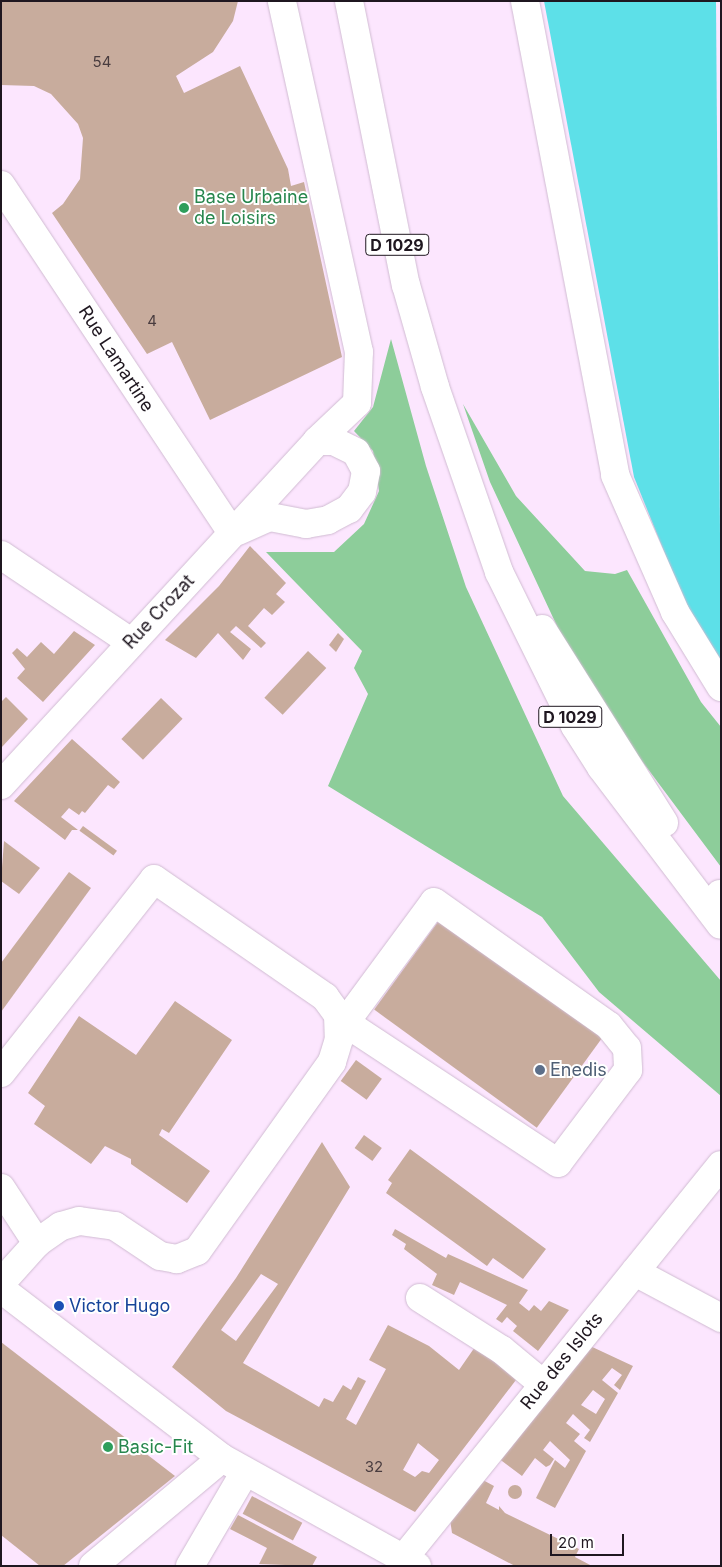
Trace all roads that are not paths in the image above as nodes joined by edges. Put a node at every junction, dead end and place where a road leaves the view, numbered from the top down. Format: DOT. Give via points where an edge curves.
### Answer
graph roads {
  1 [pos="282,1"];
  2 [pos="349,1"];
  3 [pos="525,1"];
  4 [pos="1,185"];
  5 [pos="318,441"];
  6 [pos="469,482"];
  7 [pos="232,533"];
  8 [pos="1,555"];
  9 [pos="131,642"];
  10 [pos="721,687"];
  11 [pos="1,785"];
  12 [pos="673,865"];
  13 [pos="721,894"];
  14 [pos="721,925"];
  15 [pos="721,940"];
  16 [pos="339,1031"];
  17 [pos="1,1074"];
  18 [pos="721,1165"];
  19 [pos="1,1188"];
  20 [pos="37,1244"];
  21 [pos="634,1272"];
  22 [pos="1,1283"];
  23 [pos="1,1289"];
  24 [pos="420,1298"];
  25 [pos="721,1318"];
  26 [pos="543,1384"];
  27 [pos="222,1458"];
  28 [pos="245,1472"];
  29 [pos="410,1562"];
  30 [pos="93,1566"];
  31 [pos="190,1566"];
  1 -- 5 [label="main road, Rue Crozat" via="359,352 357,403"];
  2 -- 6 [label="main road, D 1029" via="406,285 435,387"];
  3 -- 10 [label="main road" via="615,475 675,612"];
  4 -- 7 [label="main road, Rue Lamartine"];
  5 -- 7 [label="main road, Rue Crozat"];
  5 -- 7 [label="main road" via="333,441 356,452 366,471 362,492 349,509 328,520 306,524 270,517"];
  6 -- 12 [label="main road, D 1029" via="498,572 549,680 601,767"];
  6 -- 13 [label="main road, D 1029" via="540,625 584,699 686,854"];
  7 -- 9 [label="main road, Rue Crozat"];
  8 -- 9 [label="main road"];
  9 -- 11 [label="main road, Rue Crozat"];
  12 -- 14 [label="main road, D 1029"];
  12 -- 15 [label="main road"];
  16 -- 16 [label="main road" via="356,1030 558,1163 628,1070 627,1048 609,1026 434,902"];
  16 -- 17 [label="main road" via="338,1015 325,997 154,879"];
  16 -- 20 [label="main road" via="332,1062 197,1251 176,1259 160,1256 115,1226 79,1221 61,1226"];
  18 -- 21 [label="main road, Rue des Islots"];
  19 -- 20 [label="main road"];
  20 -- 22 [label="main road"];
  21 -- 25 [label="main road"];
  21 -- 26 [label="main road, Rue des Islots"];
  23 -- 27 [label="main road"];
  24 -- 26 [label="main road" via="502,1350"];
  26 -- 29 [label="main road, Rue des Islots"];
  27 -- 28 [label="main road"];
  27 -- 30 [label="main road"];
  28 -- 29 [label="main road"];
  28 -- 31 [label="main road"];
}
